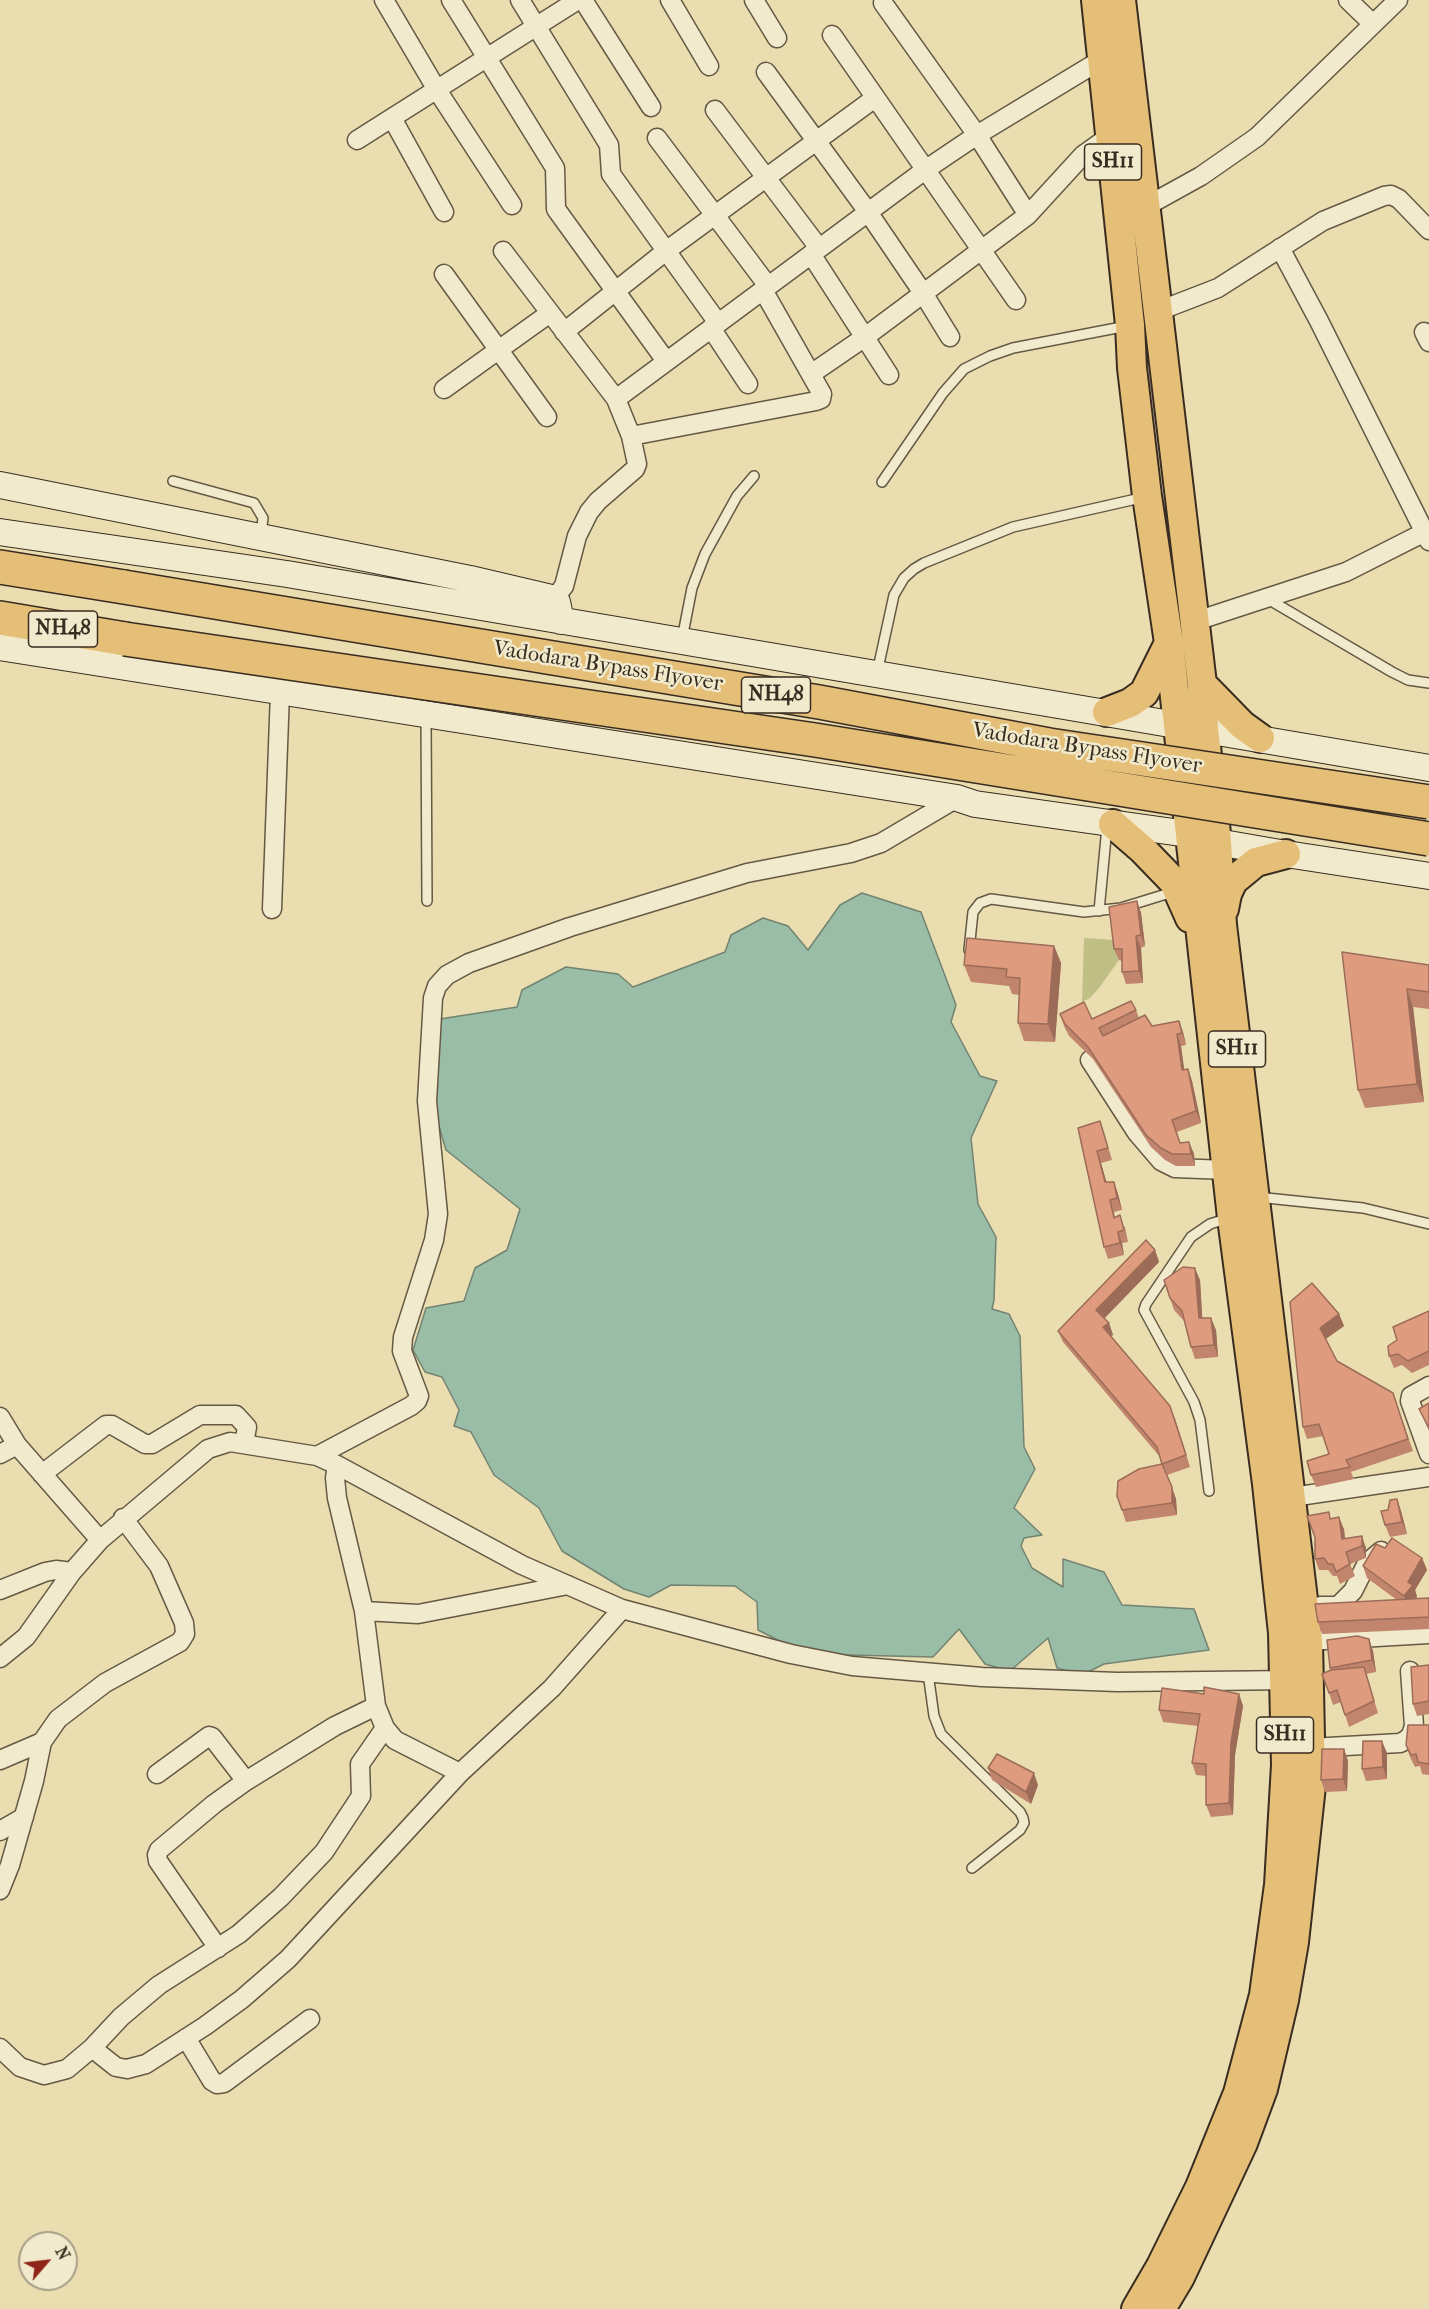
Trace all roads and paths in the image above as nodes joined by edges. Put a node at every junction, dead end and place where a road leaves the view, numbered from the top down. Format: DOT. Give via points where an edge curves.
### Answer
graph roads {
  1 [pos="384,0"];
  2 [pos="451,0"];
  3 [pos="520,0"];
  4 [pos="580,0"];
  5 [pos="670,0"];
  6 [pos="754,0"];
  7 [pos="1096,0"];
  8 [pos="1121,0"];
  9 [pos="1348,0"];
  10 [pos="1398,0"];
  11 [pos="883,3"];
  12 [pos="1373,24"];
  13 [pos="535,27"];
  14 [pos="832,35"];
  15 [pos="777,38"];
  16 [pos="1115,52"];
  17 [pos="487,58"];
  18 [pos="709,66"];
  19 [pos="766,72"];
  20 [pos="437,90"];
  21 [pos="875,98"];
  22 [pos="651,107"];
  23 [pos="715,110"];
  24 [pos="392,118"];
  25 [pos="977,135"];
  26 [pos="1111,135"];
  27 [pos="657,138"];
  28 [pos="357,140"];
  29 [pos="816,141"];
  30 [pos="925,170"];
  31 [pos="766,178"];
  32 [pos="512,205"];
  33 [pos="1144,207"];
  34 [pos="444,212"];
  35 [pos="868,212"];
  36 [pos="714,214"];
  37 [pos="1028,215"];
  38 [pos="1429,230"];
  39 [pos="1280,248"];
  40 [pos="982,250"];
  41 [pos="503,251"];
  42 [pos="666,251"];
  43 [pos="815,251"];
  44 [pos="444,274"];
  45 [pos="766,288"];
  46 [pos="615,291"];
  47 [pos="923,293"];
  48 [pos="1016,300"];
  49 [pos="1156,312"];
  50 [pos="550,313"];
  51 [pos="1130,325"];
  52 [pos="714,326"];
  53 [pos="564,332"];
  54 [pos="866,337"];
  55 [pos="950,337"];
  56 [pos="499,350"];
  57 [pos="666,362"];
  58 [pos="811,374"];
  59 [pos="889,375"];
  60 [pos="748,384"];
  61 [pos="444,389"];
  62 [pos="616,399"];
  63 [pos="547,417"];
  64 [pos="631,436"];
  65 [pos="754,476"];
  66 [pos="173,481"];
  67 [pos="882,483"];
  68 [pos="0,485"];
  69 [pos="1147,496"];
  70 [pos="0,532"];
  71 [pos="1428,534"];
  72 [pos="261,537"];
  73 [pos="0,567"];
  74 [pos="1268,599"];
  75 [pos="558,610"];
  76 [pos="0,618"];
  77 [pos="1193,622"];
  78 [pos="682,641"];
  79 [pos="1169,643"];
  80 [pos="0,647"];
  81 [pos="877,675"];
  82 [pos="1429,683"];
  83 [pos="1202,684"];
  84 [pos="280,692"];
  85 [pos="1107,712"];
  86 [pos="426,716"];
  87 [pos="1190,727"];
  88 [pos="1260,738"];
  89 [pos="1429,768"];
  90 [pos="957,798"];
  91 [pos="1429,802"];
  92 [pos="1110,824"];
  93 [pos="1188,834"];
  94 [pos="1429,839"];
  95 [pos="1217,842"];
  96 [pos="1286,854"];
  97 [pos="1429,876"];
  98 [pos="1178,891"];
  99 [pos="427,901"];
  100 [pos="272,909"];
  101 [pos="1099,911"];
  102 [pos="1222,925"];
  103 [pos="1203,950"];
  104 [pos="968,957"];
  105 [pos="1090,1060"];
  106 [pos="1227,1170"];
  107 [pos="1255,1197"];
  108 [pos="1232,1218"];
  109 [pos="1429,1224"];
  110 [pos="1429,1386"];
  111 [pos="0,1417"];
  112 [pos="244,1444"];
  113 [pos="17,1445"];
  114 [pos="0,1454"];
  115 [pos="1429,1454"];
  116 [pos="317,1456"];
  117 [pos="337,1465"];
  118 [pos="42,1474"];
  119 [pos="1429,1477"];
  120 [pos="1209,1491"];
  121 [pos="1292,1497"];
  122 [pos="123,1518"];
  123 [pos="100,1540"];
  124 [pos="1394,1540"];
  125 [pos="72,1572"];
  126 [pos="568,1585"];
  127 [pos="0,1590"];
  128 [pos="1304,1605"];
  129 [pos="622,1609"];
  130 [pos="364,1611"];
  131 [pos="1429,1634"];
  132 [pos="1308,1641"];
  133 [pos="0,1658"];
  134 [pos="1410,1671"];
  135 [pos="928,1673"];
  136 [pos="1296,1680"];
  137 [pos="376,1706"];
  138 [pos="385,1728"];
  139 [pos="42,1742"];
  140 [pos="1310,1748"];
  141 [pos="0,1760"];
  142 [pos="460,1773"];
  143 [pos="157,1774"];
  144 [pos="246,1781"];
  145 [pos="24,1817"];
  146 [pos="0,1831"];
  147 [pos="972,1868"];
  148 [pos="0,1890"];
  149 [pos="219,1948"];
  150 [pos="310,2019"];
  151 [pos="186,2038"];
  152 [pos="0,2048"];
  153 [pos="92,2048"];
  154 [pos="1136,2309"];
  155 [pos="1161,2309"];
  1 -- 20 [label="street"];
  2 -- 17 [label="street"];
  3 -- 13 [label="street"];
  4 -- 13 [label="street"];
  4 -- 22 [label="street"];
  5 -- 18 [label="street"];
  6 -- 15 [label="street"];
  7 -- 16 [label="main road, SH11"];
  8 -- 16 [label="main road, SH11"];
  9 -- 12 [label="street"];
  10 -- 12 [label="street"];
  11 -- 25 [label="street"];
  12 -- 33 [label="street" via="1257,137 1201,176"];
  13 -- 17 [label="street"];
  13 -- 42 [label="street" via="609,145 611,174"];
  14 -- 21 [label="street"];
  16 -- 25 [label="street"];
  16 -- 26 [label="main road, SH11"];
  16 -- 33 [label="main road, SH11"];
  17 -- 20 [label="street"];
  17 -- 46 [label="street" via="555,168 556,208"];
  19 -- 29 [label="street"];
  20 -- 24 [label="street"];
  20 -- 32 [label="street"];
  21 -- 29 [label="street"];
  21 -- 30 [label="street"];
  23 -- 31 [label="street"];
  24 -- 28 [label="street"];
  24 -- 34 [label="street"];
  25 -- 30 [label="street"];
  25 -- 37 [label="street"];
  26 -- 37 [label="street" via="1083,155"];
  26 -- 51 [label="main road, SH11"];
  27 -- 36 [label="street"];
  29 -- 31 [label="street"];
  29 -- 35 [label="street"];
  30 -- 35 [label="street"];
  30 -- 40 [label="street"];
  31 -- 36 [label="street"];
  31 -- 43 [label="street"];
  33 -- 49 [label="main road, SH11"];
  35 -- 43 [label="street"];
  35 -- 47 [label="street"];
  36 -- 42 [label="street"];
  36 -- 45 [label="street"];
  37 -- 40 [label="street"];
  38 -- 39 [label="street" via="1391,195 1323,221"];
  39 -- 49 [label="street" via="1218,288"];
  39 -- 71 [label="street"];
  40 -- 47 [label="street"];
  40 -- 48 [label="street"];
  41 -- 50 [label="street"];
  42 -- 46 [label="street"];
  42 -- 52 [label="street"];
  43 -- 45 [label="street"];
  43 -- 54 [label="street"];
  44 -- 56 [label="street"];
  45 -- 52 [label="street"];
  45 -- 58 [label="street"];
  46 -- 53 [label="street"];
  46 -- 57 [label="street"];
  47 -- 54 [label="street"];
  47 -- 55 [label="street"];
  49 -- 77 [label="main road, SH11"];
  50 -- 53 [label="street"];
  50 -- 56 [label="street"];
  51 -- 67 [label="lane" via="1013,348 964,369 943,393"];
  51 -- 69 [label="main road, SH11"];
  52 -- 57 [label="street"];
  52 -- 60 [label="street"];
  53 -- 62 [label="street"];
  54 -- 58 [label="street"];
  54 -- 59 [label="street"];
  56 -- 61 [label="street"];
  56 -- 63 [label="street"];
  57 -- 62 [label="street"];
  58 -- 64 [label="street" via="822,394 816,402"];
  62 -- 64 [label="street"];
  64 -- 75 [label="street" via="635,469 589,512 577,536"];
  65 -- 78 [label="lane" via="737,496 705,554 692,588"];
  66 -- 72 [label="lane" via="255,503 263,518"];
  68 -- 72 [label="street"];
  69 -- 79 [label="main road, SH11"];
  69 -- 81 [label="lane" via="1014,527 914,569 894,595"];
  70 -- 75 [label="street"];
  71 -- 74 [label="street" via="1346,572"];
  72 -- 75 [label="street" via="470,579"];
  73 -- 91 [label="highway, Vadodara Bypass Flyover / NH48, bridge" via="819,702 1049,745"];
  74 -- 77 [label="street"];
  74 -- 82 [label="lane" via="1392,672 1408,680"];
  75 -- 78 [label="street"];
  76 -- 94 [label="highway, Vadodara Bypass Flyover / NH48, bridge" via="815,740"];
  77 -- 83 [label="main road, SH11"];
  78 -- 81 [label="street"];
  79 -- 85 [label="main road" via="1144,693 1130,704"];
  79 -- 87 [label="main road, SH11"];
  80 -- 84 [label="street"];
  81 -- 85 [label="street"];
  83 -- 87 [label="main road, SH11"];
  83 -- 88 [label="main road"];
  84 -- 86 [label="street"];
  84 -- 100 [label="street"];
  85 -- 87 [label="street"];
  86 -- 90 [label="street"];
  86 -- 99 [label="lane"];
  87 -- 88 [label="street"];
  87 -- 93 [label="main road, SH11"];
  87 -- 95 [label="main road, SH11"];
  88 -- 89 [label="street"];
  90 -- 92 [label="street"];
  90 -- 116 [label="street" via="881,843 851,853 747,873 570,927 469,963 447,975 433,998 427,1101 438,1214 435,1240 402,1344 404,1361 419,1396 411,1406"];
  92 -- 93 [label="street"];
  92 -- 98 [label="main road" via="1159,866"];
  92 -- 101 [label="lane"];
  93 -- 95 [label="street"];
  93 -- 103 [label="main road, SH11"];
  95 -- 96 [label="street"];
  95 -- 102 [label="main road, SH11"];
  96 -- 97 [label="street"];
  96 -- 102 [label="main road" via="1256,862 1233,881"];
  98 -- 101 [label="lane"];
  98 -- 103 [label="main road"];
  101 -- 104 [label="lane" via="991,899 980,903 973,912"];
  102 -- 107 [label="main road, SH11"];
  103 -- 106 [label="main road, SH11"];
  105 -- 106 [label="street" via="1137,1133 1161,1161 1175,1168"];
  106 -- 108 [label="main road, SH11"];
  107 -- 109 [label="lane" via="1363,1208"];
  107 -- 121 [label="main road, SH11"];
  108 -- 120 [label="lane" via="1210,1224 1191,1237 1144,1310 1194,1402"];
  108 -- 136 [label="main road, SH11" via="1283,1633"];
  110 -- 115 [label="street" via="1411,1396 1410,1401"];
  111 -- 113 [label="street"];
  112 -- 116 [label="street"];
  112 -- 118 [label="street" via="247,1427 236,1415 200,1415 152,1444 106,1425"];
  112 -- 122 [label="street" via="230,1442 208,1449"];
  113 -- 114 [label="street"];
  113 -- 118 [label="street"];
  116 -- 117 [label="street"];
  117 -- 126 [label="street" via="522,1565"];
  117 -- 130 [label="street" via="337,1498"];
  118 -- 123 [label="street"];
  119 -- 121 [label="street"];
  121 -- 128 [label="main road, SH11"];
  122 -- 123 [label="street"];
  122 -- 139 [label="street" via="159,1566 185,1634 180,1642 105,1683 57,1719"];
  123 -- 125 [label="street"];
  124 -- 128 [label="street" via="1367,1563 1353,1591 1338,1606"];
  125 -- 127 [label="street" via="45,1572"];
  125 -- 133 [label="street" via="26,1637"];
  126 -- 129 [label="street"];
  126 -- 130 [label="street" via="418,1614"];
  128 -- 132 [label="main road, SH11"];
  129 -- 135 [label="street" via="791,1654 852,1666"];
  129 -- 142 [label="street" via="552,1688"];
  130 -- 137 [label="street"];
  131 -- 132 [label="street"];
  132 -- 136 [label="main road, SH11"];
  134 -- 140 [label="street" via="1414,1726 1406,1740"];
  135 -- 136 [label="street" via="1117,1682"];
  135 -- 147 [label="lane" via="934,1716 941,1734 1023,1818 1020,1830"];
  136 -- 140 [label="main road, SH11"];
  136 -- 154 [label="main road, SH11" via="1279,1885 1264,1995 1238,2093 1200,2187"];
  137 -- 138 [label="street"];
  137 -- 144 [label="street" via="335,1726"];
  138 -- 142 [label="street" via="395,1740"];
  138 -- 149 [label="street" via="360,1764 361,1796 324,1852 281,1897"];
  139 -- 141 [label="street"];
  139 -- 145 [label="street"];
  140 -- 155 [label="main road, SH11" via="1311,1786 1294,1942 1263,2089 1243,2143"];
  142 -- 151 [label="street" via="288,1959 242,1999"];
  143 -- 144 [label="street" via="209,1736 216,1739"];
  144 -- 149 [label="street" via="157,1855"];
  145 -- 146 [label="street"];
  145 -- 148 [label="street"];
  149 -- 153 [label="street" via="159,1985"];
  150 -- 151 [label="street" via="224,2083 212,2081"];
  151 -- 153 [label="street" via="146,2064 127,2069 116,2067"];
  152 -- 153 [label="street" via="20,2067 44,2075 67,2069"];
}
